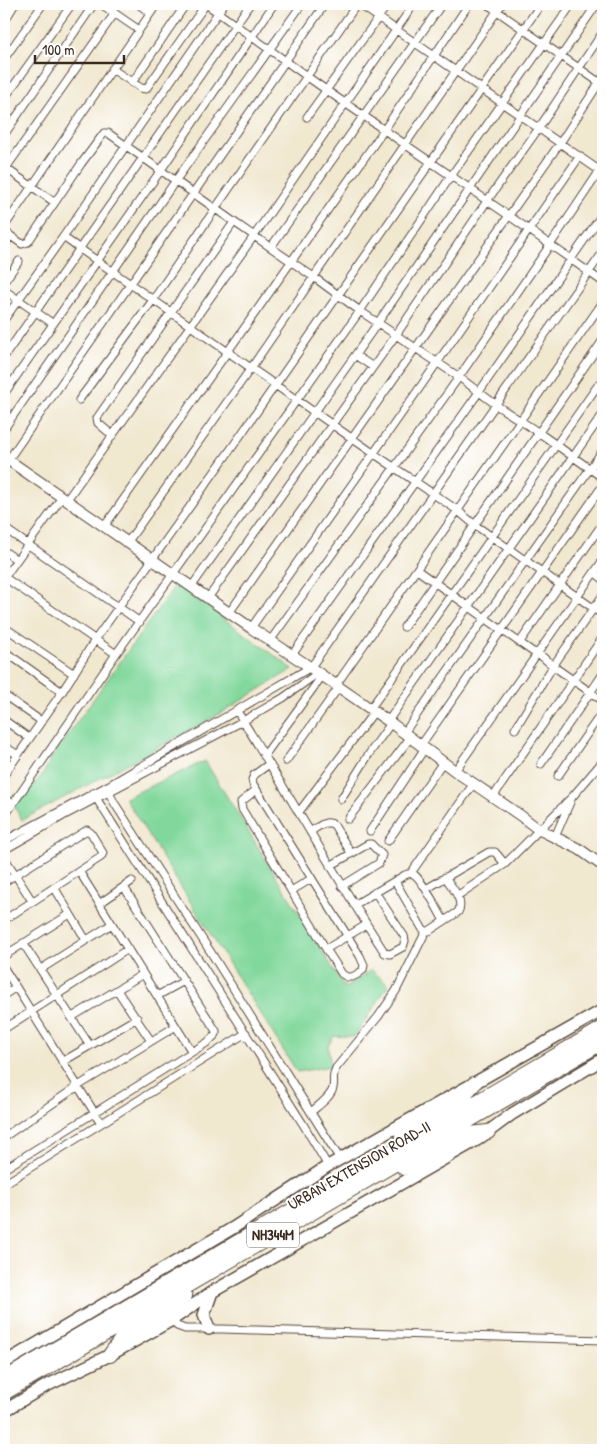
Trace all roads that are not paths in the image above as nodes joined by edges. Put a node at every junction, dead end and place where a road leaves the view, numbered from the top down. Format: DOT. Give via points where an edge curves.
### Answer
graph roads {
  1 [pos="15,4"];
  2 [pos="43,4"];
  3 [pos="72,4"];
  4 [pos="94,4"];
  5 [pos="101,4"];
  6 [pos="138,4"];
  7 [pos="157,4"];
  8 [pos="186,4"];
  9 [pos="206,4"];
  10 [pos="224,4"];
  11 [pos="250,4"];
  12 [pos="274,4"];
  13 [pos="302,4"];
  14 [pos="325,4"];
  15 [pos="358,4"];
  16 [pos="388,4"];
  17 [pos="414,4"];
  18 [pos="442,4"];
  19 [pos="470,4"];
  20 [pos="487,4"];
  21 [pos="502,4"];
  22 [pos="541,4"];
  23 [pos="572,4"];
  24 [pos="598,4"];
  25 [pos="497,11"];
  26 [pos="218,12"];
  27 [pos="115,13"];
  28 [pos="151,13"];
  29 [pos="379,18"];
  30 [pos="4,22"];
  31 [pos="235,25"];
  32 [pos="524,29"];
  33 [pos="139,30"];
  34 [pos="397,30"];
  35 [pos="603,32"];
  36 [pos="252,37"];
  37 [pos="415,42"];
  38 [pos="544,44"];
  39 [pos="269,49"];
  40 [pos="435,56"];
  41 [pos="562,56"];
  42 [pos="4,59"];
  43 [pos="286,60"];
  44 [pos="579,68"];
  45 [pos="112,69"];
  46 [pos="456,70"];
  47 [pos="307,75"];
  48 [pos="602,82"];
  49 [pos="132,83"];
  50 [pos="483,89"];
  51 [pos="326,90"];
  52 [pos="4,99"];
  53 [pos="346,104"];
  54 [pos="502,104"];
  55 [pos="363,116"];
  56 [pos="521,116"];
  57 [pos="307,117"];
  58 [pos="539,128"];
  59 [pos="384,130"];
  60 [pos="4,135"];
  61 [pos="560,143"];
  62 [pos="126,145"];
  63 [pos="405,145"];
  64 [pos="580,156"];
  65 [pos="143,157"];
  66 [pos="430,162"];
  67 [pos="5,168"];
  68 [pos="161,170"];
  69 [pos="602,170"];
  70 [pos="452,176"];
  71 [pos="176,180"];
  72 [pos="32,186"];
  73 [pos="469,189"];
  74 [pos="194,193"];
  75 [pos="487,201"];
  76 [pos="54,202"];
  77 [pos="215,209"];
  78 [pos="603,213"];
  79 [pos="508,215"];
  80 [pos="234,222"];
  81 [pos="4,227"];
  82 [pos="529,230"];
  83 [pos="4,231"];
  84 [pos="10,236"];
  85 [pos="254,236"];
  86 [pos="63,237"];
  87 [pos="4,246"];
  88 [pos="550,246"];
  89 [pos="80,248"];
  90 [pos="271,248"];
  91 [pos="603,252"];
  92 [pos="570,259"];
  93 [pos="96,260"];
  94 [pos="19,261"];
  95 [pos="292,262"];
  96 [pos="113,271"];
  97 [pos="588,272"];
  98 [pos="314,277"];
  99 [pos="4,282"];
  100 [pos="603,282"];
  101 [pos="131,284"];
  102 [pos="4,290"];
  103 [pos="338,295"];
  104 [pos="18,300"];
  105 [pos="154,300"];
  106 [pos="603,302"];
  107 [pos="360,310"];
  108 [pos="35,311"];
  109 [pos="172,312"];
  110 [pos="4,320"];
  111 [pos="378,322"];
  112 [pos="52,323"];
  113 [pos="190,325"];
  114 [pos="396,335"];
  115 [pos="603,340"];
  116 [pos="416,348"];
  117 [pos="228,352"];
  118 [pos="355,355"];
  119 [pos="4,357"];
  120 [pos="437,363"];
  121 [pos="373,367"];
  122 [pos="251,368"];
  123 [pos="459,377"];
  124 [pos="603,378"];
  125 [pos="276,385"];
  126 [pos="479,392"];
  127 [pos="4,394"];
  128 [pos="296,399"];
  129 [pos="79,400"];
  130 [pos="495,404"];
  131 [pos="314,412"];
  132 [pos="603,414"];
  133 [pos="520,421"];
  134 [pos="332,424"];
  135 [pos="4,429"];
  136 [pos="538,432"];
  137 [pos="112,435"];
  138 [pos="352,439"];
  139 [pos="556,445"];
  140 [pos="603,450"];
  141 [pos="373,453"];
  142 [pos="574,458"];
  143 [pos="5,461"];
  144 [pos="394,467"];
  145 [pos="590,469"];
  146 [pos="603,478"];
  147 [pos="416,481"];
  148 [pos="603,485"];
  149 [pos="433,494"];
  150 [pos="64,499"];
  151 [pos="457,510"];
  152 [pos="603,523"];
  153 [pos="475,525"];
  154 [pos="104,527"];
  155 [pos="4,528"];
  156 [pos="492,536"];
  157 [pos="127,543"];
  158 [pos="28,545"];
  159 [pos="510,549"];
  160 [pos="4,551"];
  161 [pos="17,560"];
  162 [pos="152,560"];
  163 [pos="603,560"];
  164 [pos="526,561"];
  165 [pos="417,570"];
  166 [pos="542,572"];
  167 [pos="594,572"];
  168 [pos="174,575"];
  169 [pos="4,577"];
  170 [pos="603,578"];
  171 [pos="435,582"];
  172 [pos="560,584"];
  173 [pos="192,586"];
  174 [pos="452,595"];
  175 [pos="603,595"];
  176 [pos="577,597"];
  177 [pos="208,598"];
  178 [pos="119,607"];
  179 [pos="469,607"];
  180 [pos="594,608"];
  181 [pos="229,613"];
  182 [pos="603,614"];
  183 [pos="486,619"];
  184 [pos="140,622"];
  185 [pos="404,627"];
  186 [pos="4,628"];
  187 [pos="251,628"];
  188 [pos="502,630"];
  189 [pos="603,637"];
  190 [pos="95,640"];
  191 [pos="270,641"];
  192 [pos="520,642"];
  193 [pos="4,651"];
  194 [pos="538,653"];
  195 [pos="116,654"];
  196 [pos="292,655"];
  197 [pos="553,666"];
  198 [pos="317,672"];
  199 [pos="74,674"];
  200 [pos="603,674"];
  201 [pos="573,680"];
  202 [pos="338,686"];
  203 [pos="62,692"];
  204 [pos="591,692"];
  205 [pos="4,695"];
  206 [pos="603,701"];
  207 [pos="372,710"];
  208 [pos="237,711"];
  209 [pos="603,711"];
  210 [pos="4,720"];
  211 [pos="41,721"];
  212 [pos="243,721"];
  213 [pos="390,722"];
  214 [pos="515,729"];
  215 [pos="407,736"];
  216 [pos="29,738"];
  217 [pos="4,746"];
  218 [pos="423,747"];
  219 [pos="18,755"];
  220 [pos="264,756"];
  221 [pos="286,761"];
  222 [pos="603,761"];
  223 [pos="443,762"];
  224 [pos="270,764"];
  225 [pos="541,764"];
  226 [pos="455,771"];
  227 [pos="4,774"];
  228 [pos="558,776"];
  229 [pos="474,783"];
  230 [pos="107,790"];
  231 [pos="256,790"];
  232 [pos="95,795"];
  233 [pos="573,796"];
  234 [pos="493,797"];
  235 [pos="4,798"];
  236 [pos="341,799"];
  237 [pos="13,804"];
  238 [pos="298,812"];
  239 [pos="4,817"];
  240 [pos="348,820"];
  241 [pos="370,830"];
  242 [pos="538,830"];
  243 [pos="310,832"];
  244 [pos="554,837"];
  245 [pos="388,840"];
  246 [pos="4,841"];
  247 [pos="4,850"];
  248 [pos="351,854"];
  249 [pos="4,857"];
  250 [pos="505,864"];
  251 [pos="330,866"];
  252 [pos="603,866"];
  253 [pos="79,871"];
  254 [pos="411,874"];
  255 [pos="15,875"];
  256 [pos="445,877"];
  257 [pos="311,879"];
  258 [pos="132,880"];
  259 [pos="395,881"];
  260 [pos="4,882"];
  261 [pos="124,886"];
  262 [pos="342,886"];
  263 [pos="54,887"];
  264 [pos="426,889"];
  265 [pos="291,891"];
  266 [pos="375,892"];
  267 [pos="457,896"];
  268 [pos="32,901"];
  269 [pos="99,904"];
  270 [pos="354,905"];
  271 [pos="70,914"];
  272 [pos="4,920"];
  273 [pos="444,921"];
  274 [pos="112,924"];
  275 [pos="366,925"];
  276 [pos="426,931"];
  277 [pos="347,937"];
  278 [pos="86,940"];
  279 [pos="23,944"];
  280 [pos="128,949"];
  281 [pos="326,949"];
  282 [pos="4,956"];
  283 [pos="4,968"];
  284 [pos="41,969"];
  285 [pos="144,974"];
  286 [pos="184,981"];
  287 [pos="16,987"];
  288 [pos="117,990"];
  289 [pos="4,995"];
  290 [pos="58,995"];
  291 [pos="158,996"];
  292 [pos="603,1010"];
  293 [pos="31,1012"];
  294 [pos="72,1017"];
  295 [pos="137,1018"];
  296 [pos="176,1026"];
  297 [pos="603,1028"];
  298 [pos="4,1030"];
  299 [pos="246,1033"];
  300 [pos="151,1041"];
  301 [pos="603,1042"];
  302 [pos="90,1046"];
  303 [pos="192,1052"];
  304 [pos="603,1059"];
  305 [pos="62,1062"];
  306 [pos="474,1084"];
  307 [pos="78,1086"];
  308 [pos="95,1112"];
  309 [pos="311,1112"];
  310 [pos="101,1124"];
  311 [pos="488,1132"];
  312 [pos="4,1137"];
  313 [pos="340,1159"];
  314 [pos="328,1166"];
  315 [pos="379,1166"];
  316 [pos="4,1169"];
  317 [pos="4,1184"];
  318 [pos="207,1274"];
  319 [pos="212,1292"];
  320 [pos="172,1320"];
  321 [pos="209,1329"];
  322 [pos="603,1340"];
  323 [pos="110,1355"];
  324 [pos="4,1363"];
  325 [pos="4,1379"];
  326 [pos="4,1393"];
  327 [pos="4,1411"];
  1 -- 30 [label="street"];
  2 -- 42 [label="street"];
  3 -- 52 [label="street"];
  4 -- 60 [label="street"];
  5 -- 27 [label="street"];
  6 -- 28 [label="street"];
  7 -- 28 [label="street"];
  8 -- 49 [label="street"];
  9 -- 26 [label="street"];
  9 -- 49 [label="street" via="148,87 144,89"];
  10 -- 26 [label="street"];
  11 -- 31 [label="street"];
  12 -- 36 [label="street"];
  13 -- 39 [label="street"];
  14 -- 43 [label="street"];
  15 -- 29 [label="street"];
  15 -- 47 [label="street"];
  16 -- 29 [label="street"];
  17 -- 34 [label="street"];
  18 -- 37 [label="street"];
  19 -- 40 [label="street"];
  20 -- 25 [label="street"];
  21 -- 25 [label="street"];
  22 -- 32 [label="street"];
  23 -- 38 [label="street"];
  24 -- 41 [label="street"];
  25 -- 32 [label="street"];
  25 -- 46 [label="street"];
  26 -- 31 [label="street"];
  26 -- 62 [label="street"];
  27 -- 33 [label="street"];
  27 -- 67 [label="street"];
  28 -- 33 [label="street"];
  29 -- 34 [label="street"];
  29 -- 51 [label="street"];
  31 -- 36 [label="street"];
  31 -- 65 [label="street"];
  32 -- 38 [label="street"];
  32 -- 50 [label="street"];
  33 -- 45 [label="street"];
  34 -- 37 [label="street"];
  34 -- 53 [label="street"];
  35 -- 44 [label="street"];
  36 -- 39 [label="street"];
  36 -- 68 [label="street"];
  37 -- 40 [label="street"];
  37 -- 55 [label="street"];
  38 -- 41 [label="street"];
  38 -- 54 [label="street"];
  39 -- 43 [label="street"];
  39 -- 71 [label="street"];
  40 -- 46 [label="street"];
  40 -- 59 [label="street"];
  41 -- 44 [label="street"];
  41 -- 56 [label="street"];
  43 -- 47 [label="street"];
  43 -- 74 [label="street"];
  44 -- 48 [label="street"];
  44 -- 58 [label="street"];
  45 -- 49 [label="street"];
  45 -- 72 [label="street"];
  46 -- 50 [label="street"];
  46 -- 63 [label="street"];
  47 -- 51 [label="street"];
  47 -- 77 [label="street"];
  48 -- 61 [label="street"];
  50 -- 54 [label="street"];
  50 -- 66 [label="street"];
  51 -- 53 [label="street"];
  51 -- 57 [label="street"];
  53 -- 55 [label="street"];
  53 -- 85 [label="street"];
  54 -- 56 [label="street"];
  54 -- 70 [label="street"];
  55 -- 59 [label="street"];
  55 -- 90 [label="street"];
  56 -- 58 [label="street"];
  56 -- 73 [label="street"];
  58 -- 61 [label="street"];
  58 -- 75 [label="street"];
  59 -- 63 [label="street"];
  59 -- 95 [label="street"];
  61 -- 64 [label="street"];
  61 -- 79 [label="street"];
  62 -- 65 [label="street"];
  62 -- 76 [label="street" via="104,133"];
  62 -- 86 [label="street"];
  63 -- 66 [label="street"];
  63 -- 98 [label="street"];
  64 -- 69 [label="street"];
  64 -- 82 [label="street"];
  65 -- 68 [label="street"];
  65 -- 89 [label="street"];
  66 -- 70 [label="street"];
  66 -- 103 [label="street"];
  67 -- 72 [label="street"];
  68 -- 71 [label="street"];
  68 -- 93 [label="street"];
  69 -- 88 [label="street"];
  70 -- 73 [label="street"];
  70 -- 107 [label="street"];
  71 -- 74 [label="street"];
  71 -- 96 [label="street"];
  72 -- 76 [label="street"];
  72 -- 81 [label="street"];
  73 -- 75 [label="street"];
  73 -- 111 [label="street"];
  74 -- 77 [label="street"];
  74 -- 101 [label="street"];
  75 -- 79 [label="street"];
  75 -- 114 [label="street"];
  76 -- 84 [label="street" via="26,244"];
  77 -- 80 [label="street"];
  77 -- 105 [label="street"];
  78 -- 92 [label="street"];
  79 -- 82 [label="street"];
  79 -- 116 [label="street"];
  80 -- 85 [label="street"];
  80 -- 109 [label="street"];
  82 -- 88 [label="street"];
  82 -- 120 [label="street"];
  83 -- 84 [label="street"];
  84 -- 87 [label="street"];
  85 -- 90 [label="street"];
  85 -- 113 [label="street"];
  86 -- 89 [label="street"];
  86 -- 104 [label="street"];
  88 -- 92 [label="street"];
  88 -- 123 [label="street"];
  89 -- 93 [label="street"];
  89 -- 108 [label="street"];
  90 -- 95 [label="street"];
  91 -- 97 [label="street"];
  92 -- 97 [label="street"];
  92 -- 126 [label="street"];
  93 -- 96 [label="street"];
  93 -- 112 [label="street"];
  94 -- 99 [label="street"];
  95 -- 98 [label="street"];
  95 -- 117 [label="street"];
  96 -- 101 [label="street"];
  96 -- 135 [label="street"];
  97 -- 100 [label="street"];
  97 -- 130 [label="street"];
  98 -- 103 [label="street"];
  98 -- 122 [label="street"];
  101 -- 105 [label="street"];
  101 -- 143 [label="street"];
  102 -- 104 [label="street"];
  103 -- 107 [label="street"];
  103 -- 125 [label="street"];
  104 -- 108 [label="street"];
  104 -- 110 [label="street"];
  105 -- 109 [label="street"];
  105 -- 129 [label="street"];
  106 -- 133 [label="street"];
  107 -- 111 [label="street"];
  107 -- 128 [label="street"];
  108 -- 112 [label="street"];
  108 -- 119 [label="street"];
  109 -- 113 [label="street"];
  109 -- 137 [label="street" via="97,418 98,423"];
  111 -- 114 [label="street"];
  111 -- 118 [label="street"];
  112 -- 127 [label="street"];
  113 -- 117 [label="street"];
  113 -- 137 [label="street"];
  114 -- 116 [label="street"];
  114 -- 121 [label="street"];
  115 -- 136 [label="street"];
  116 -- 120 [label="street"];
  116 -- 138 [label="street"];
  117 -- 122 [label="street"];
  117 -- 154 [label="street"];
  118 -- 121 [label="street"];
  118 -- 131 [label="street"];
  120 -- 123 [label="street"];
  120 -- 141 [label="street"];
  121 -- 134 [label="street"];
  122 -- 125 [label="street"];
  122 -- 157 [label="street"];
  123 -- 126 [label="street"];
  123 -- 144 [label="street"];
  124 -- 139 [label="street"];
  125 -- 128 [label="street"];
  125 -- 162 [label="street"];
  126 -- 130 [label="street"];
  126 -- 147 [label="street"];
  128 -- 131 [label="street"];
  128 -- 168 [label="street"];
  130 -- 133 [label="street"];
  130 -- 149 [label="street"];
  131 -- 134 [label="street"];
  131 -- 173 [label="street"];
  132 -- 142 [label="street"];
  133 -- 136 [label="street"];
  133 -- 151 [label="street"];
  134 -- 138 [label="street"];
  134 -- 177 [label="street"];
  136 -- 139 [label="street"];
  136 -- 153 [label="street"];
  137 -- 150 [label="street"];
  138 -- 141 [label="street"];
  138 -- 181 [label="street"];
  139 -- 142 [label="street"];
  139 -- 156 [label="street"];
  140 -- 145 [label="street"];
  141 -- 144 [label="street"];
  141 -- 187 [label="street"];
  142 -- 145 [label="street"];
  142 -- 159 [label="street"];
  143 -- 150 [label="street"];
  144 -- 147 [label="street"];
  144 -- 191 [label="street"];
  145 -- 146 [label="street"];
  145 -- 164 [label="street"];
  147 -- 149 [label="street"];
  147 -- 196 [label="street"];
  148 -- 166 [label="street"];
  149 -- 151 [label="street"];
  149 -- 198 [label="street"];
  150 -- 154 [label="street"];
  150 -- 158 [label="street"];
  151 -- 153 [label="street"];
  151 -- 165 [label="street"];
  152 -- 172 [label="street"];
  153 -- 156 [label="street"];
  153 -- 171 [label="street"];
  154 -- 157 [label="street"];
  155 -- 158 [label="street"];
  156 -- 159 [label="street"];
  156 -- 174 [label="street"];
  157 -- 162 [label="street"];
  158 -- 161 [label="street"];
  158 -- 178 [label="street"];
  159 -- 164 [label="street"];
  159 -- 179 [label="street"];
  160 -- 161 [label="street"];
  161 -- 169 [label="street"];
  162 -- 168 [label="street"];
  162 -- 178 [label="street"];
  163 -- 167 [label="street"];
  164 -- 166 [label="street"];
  164 -- 183 [label="street"];
  165 -- 171 [label="street"];
  165 -- 202 [label="street"];
  166 -- 172 [label="street"];
  166 -- 188 [label="street"];
  167 -- 170 [label="street"];
  167 -- 176 [label="street"];
  168 -- 173 [label="street"];
  168 -- 184 [label="street"];
  169 -- 190 [label="street"];
  171 -- 174 [label="street"];
  171 -- 185 [label="street"];
  172 -- 176 [label="street"];
  172 -- 192 [label="street"];
  173 -- 177 [label="street"];
  174 -- 179 [label="street"];
  174 -- 207 [label="street"];
  175 -- 180 [label="street"];
  176 -- 180 [label="street"];
  176 -- 194 [label="street"];
  177 -- 181 [label="street"];
  178 -- 184 [label="street"];
  178 -- 190 [label="street"];
  179 -- 183 [label="street"];
  179 -- 213 [label="street"];
  180 -- 182 [label="street"];
  180 -- 197 [label="street"];
  181 -- 187 [label="street"];
  183 -- 188 [label="street"];
  183 -- 215 [label="street"];
  184 -- 195 [label="street"];
  186 -- 199 [label="street"];
  187 -- 191 [label="street"];
  188 -- 192 [label="street"];
  188 -- 218 [label="street"];
  189 -- 201 [label="street"];
  190 -- 195 [label="street"];
  190 -- 199 [label="street"];
  191 -- 196 [label="street"];
  192 -- 194 [label="street"];
  193 -- 203 [label="street"];
  194 -- 197 [label="street"];
  194 -- 226 [label="street"];
  195 -- 237 [label="street"];
  196 -- 198 [label="street"];
  197 -- 201 [label="street"];
  197 -- 214 [label="street"];
  198 -- 202 [label="street"];
  198 -- 208 [label="street"];
  198 -- 212 [label="street" via="283,698"];
  198 -- 220 [label="street"];
  199 -- 203 [label="street"];
  200 -- 204 [label="street"];
  201 -- 204 [label="street"];
  201 -- 234 [label="street"];
  202 -- 207 [label="street"];
  202 -- 221 [label="street"];
  203 -- 211 [label="street"];
  204 -- 206 [label="street"];
  204 -- 225 [label="street"];
  205 -- 211 [label="street"];
  207 -- 213 [label="street"];
  207 -- 238 [label="street"];
  208 -- 212 [label="street"];
  208 -- 230 [label="street"];
  209 -- 228 [label="street"];
  210 -- 216 [label="street"];
  211 -- 216 [label="street"];
  212 -- 220 [label="street"];
  212 -- 230 [label="street"];
  213 -- 215 [label="street"];
  213 -- 236 [label="street"];
  215 -- 218 [label="street"];
  215 -- 240 [label="street"];
  216 -- 219 [label="street"];
  217 -- 219 [label="street"];
  218 -- 223 [label="street"];
  218 -- 241 [label="street"];
  219 -- 227 [label="street"];
  220 -- 224 [label="street"];
  222 -- 233 [label="street"];
  223 -- 226 [label="street"];
  223 -- 245 [label="street"];
  224 -- 231 [label="street" via="252,778"];
  224 -- 238 [label="street"];
  226 -- 229 [label="street"];
  229 -- 234 [label="street"];
  229 -- 254 [label="street"];
  230 -- 232 [label="street"];
  230 -- 309 [label="street"];
  231 -- 257 [label="street"];
  231 -- 265 [label="street" via="242,800 241,805"];
  232 -- 246 [label="street"];
  232 -- 247 [label="street"];
  232 -- 299 [label="street"];
  233 -- 242 [label="street"];
  233 -- 244 [label="street"];
  234 -- 242 [label="street"];
  235 -- 237 [label="street"];
  237 -- 239 [label="street"];
  238 -- 243 [label="street"];
  242 -- 244 [label="street"];
  242 -- 250 [label="street"];
  243 -- 248 [label="street" via="331,823"];
  243 -- 251 [label="street"];
  244 -- 252 [label="street"];
  248 -- 251 [label="street"];
  248 -- 262 [label="street" via="371,844 383,857 379,863"];
  249 -- 255 [label="street"];
  250 -- 256 [label="street" via="495,852 489,852"];
  250 -- 267 [label="street"];
  251 -- 262 [label="street"];
  253 -- 255 [label="street" via="102,855 102,850 86,830"];
  253 -- 263 [label="street"];
  253 -- 269 [label="street"];
  254 -- 259 [label="street"];
  254 -- 264 [label="street"];
  255 -- 260 [label="street"];
  255 -- 268 [label="street"];
  256 -- 264 [label="street"];
  256 -- 267 [label="street"];
  257 -- 265 [label="street"];
  257 -- 277 [label="street"];
  258 -- 261 [label="street"];
  259 -- 266 [label="street"];
  259 -- 276 [label="street"];
  261 -- 269 [label="street"];
  261 -- 286 [label="street"];
  262 -- 270 [label="street"];
  263 -- 268 [label="street"];
  263 -- 271 [label="street"];
  264 -- 273 [label="street"];
  265 -- 281 [label="street"];
  266 -- 270 [label="street"];
  266 -- 275 [label="street" via="404,936 405,944 387,954"];
  267 -- 273 [label="street" via="458,912"];
  268 -- 272 [label="street"];
  269 -- 274 [label="street"];
  270 -- 275 [label="street"];
  271 -- 278 [label="street"];
  271 -- 279 [label="street"];
  273 -- 276 [label="street"];
  274 -- 278 [label="street"];
  274 -- 280 [label="street"];
  275 -- 277 [label="street"];
  276 -- 309 [label="street" via="396,991 336,1068 330,1095"];
  277 -- 281 [label="street"];
  277 -- 281 [label="street" via="364,965 358,974 348,977 342,974"];
  278 -- 284 [label="street"];
  279 -- 282 [label="street"];
  279 -- 284 [label="street"];
  280 -- 285 [label="street"];
  280 -- 290 [label="street"];
  283 -- 287 [label="street"];
  284 -- 290 [label="street"];
  285 -- 288 [label="street"];
  285 -- 291 [label="street"];
  286 -- 291 [label="street"];
  286 -- 303 [label="street" via="216,1031 213,1038"];
  287 -- 289 [label="street"];
  287 -- 293 [label="street"];
  288 -- 294 [label="street"];
  288 -- 295 [label="street"];
  290 -- 293 [label="street"];
  290 -- 294 [label="street"];
  291 -- 296 [label="street"];
  292 -- 306 [label="main road"];
  293 -- 298 [label="street"];
  293 -- 305 [label="street"];
  294 -- 302 [label="street"];
  295 -- 300 [label="street"];
  295 -- 302 [label="street"];
  296 -- 300 [label="street"];
  296 -- 303 [label="street"];
  297 -- 315 [label="highway, URBAN EXTENSION ROAD-II / NH344M"];
  299 -- 310 [label="street"];
  299 -- 314 [label="street"];
  300 -- 307 [label="street"];
  301 -- 315 [label="highway, URBAN EXTENSION ROAD-II / NH344M"];
  302 -- 305 [label="street"];
  303 -- 308 [label="street"];
  304 -- 311 [label="main road"];
  305 -- 307 [label="street"];
  306 -- 313 [label="main road"];
  306 -- 315 [label="highway" via="458,1101 394,1141"];
  307 -- 308 [label="street"];
  307 -- 312 [label="street"];
  308 -- 310 [label="street"];
  308 -- 316 [label="street"];
  309 -- 313 [label="street"];
  310 -- 317 [label="street"];
  311 -- 315 [label="highway" via="470,1134 391,1175"];
  311 -- 319 [label="main road"];
  313 -- 314 [label="main road"];
  314 -- 324 [label="main road" via="233,1228"];
  315 -- 318 [label="highway, URBAN EXTENSION ROAD-II / NH344M"];
  315 -- 325 [label="highway, URBAN EXTENSION ROAD-II / NH344M"];
  318 -- 323 [label="highway" via="197,1287 120,1341"];
  318 -- 326 [label="highway, URBAN EXTENSION ROAD-II / NH344M"];
  319 -- 320 [label="main road"];
  319 -- 321 [label="main road" via="204,1315"];
  320 -- 321 [label="street" via="185,1329"];
  320 -- 323 [label="main road"];
  321 -- 322 [label="street"];
  323 -- 327 [label="main road" via="44,1387"];
}
